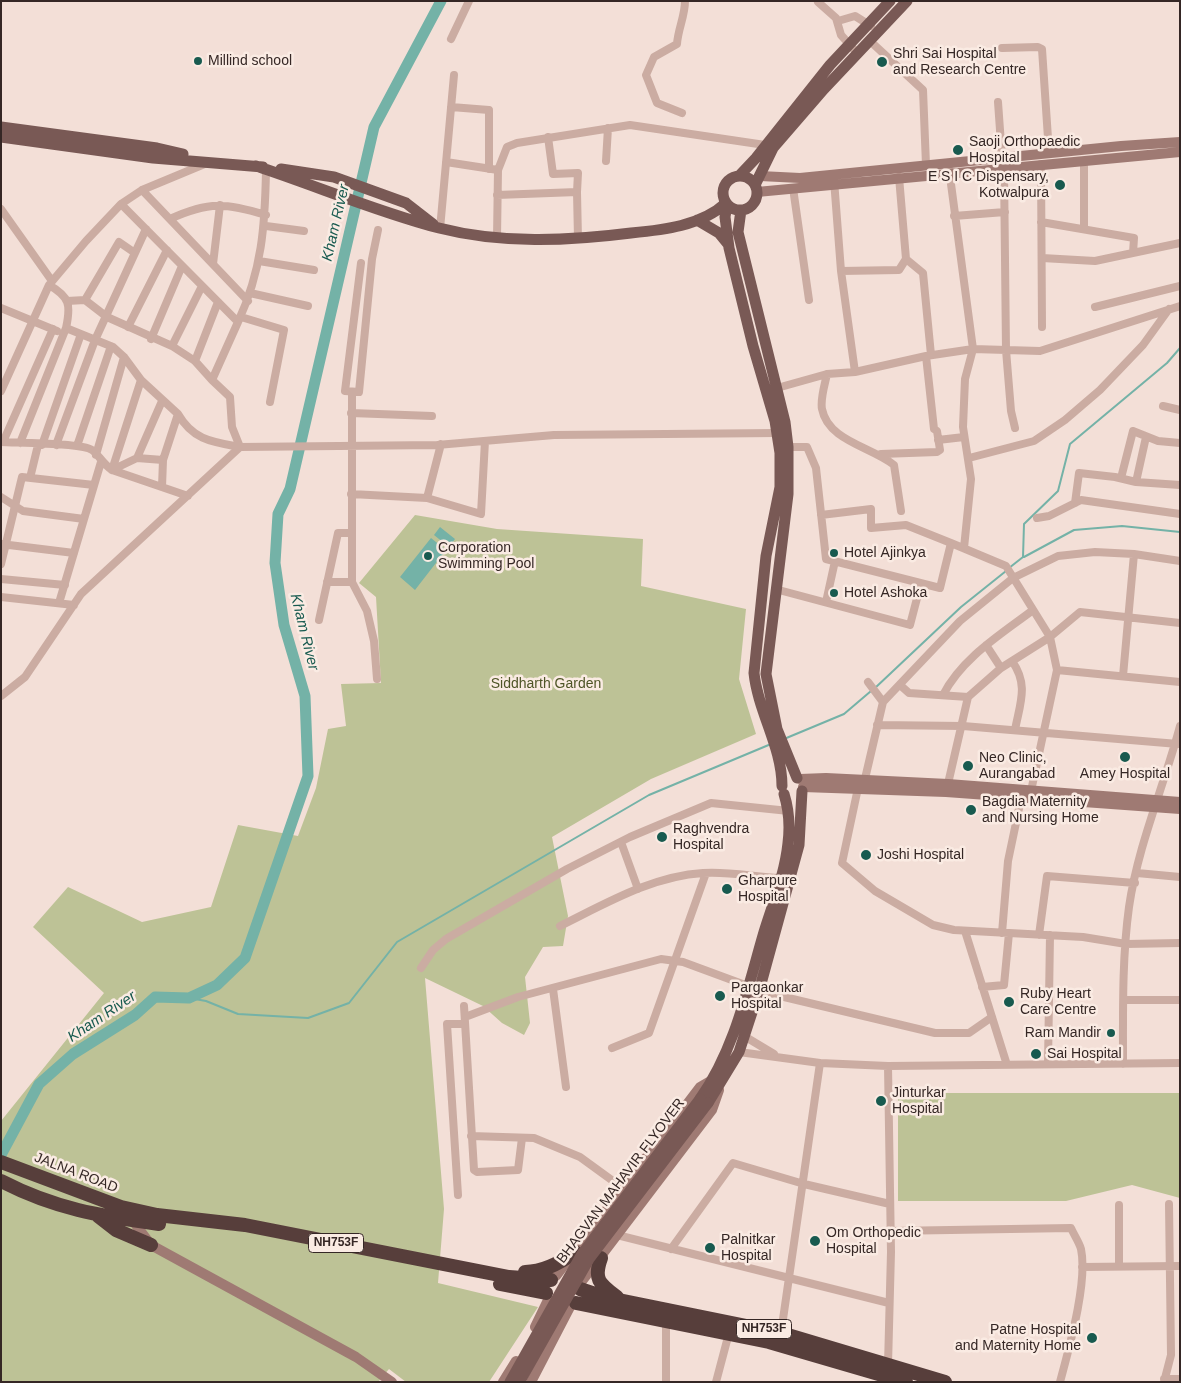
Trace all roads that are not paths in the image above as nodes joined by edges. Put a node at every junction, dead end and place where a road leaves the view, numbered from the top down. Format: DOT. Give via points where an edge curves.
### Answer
graph roads {
  1 [pos="469,1"];
  2 [pos="685,1"];
  3 [pos="810,1"];
  4 [pos="890,1"];
  5 [pos="907,1"];
  6 [pos="820,2"];
  7 [pos="838,21"];
  8 [pos="869,24"];
  9 [pos="878,32"];
  10 [pos="451,40"];
  11 [pos="870,41"];
  12 [pos="849,44"];
  13 [pos="1002,48"];
  14 [pos="858,54"];
  15 [pos="454,76"];
  16 [pos="998,102"];
  17 [pos="451,107"];
  18 [pos="682,113"];
  19 [pos="1,127"];
  20 [pos="608,128"];
  21 [pos="1,137"];
  22 [pos="548,137"];
  23 [pos="1180,142"];
  24 [pos="765,145"];
  25 [pos="1180,152"];
  26 [pos="1049,153"];
  27 [pos="211,161"];
  28 [pos="606,161"];
  29 [pos="1084,161"];
  30 [pos="446,162"];
  31 [pos="1003,163"];
  32 [pos="1041,164"];
  33 [pos="926,165"];
  34 [pos="261,168"];
  35 [pos="949,168"];
  36 [pos="489,169"];
  37 [pos="498,170"];
  38 [pos="739,176"];
  39 [pos="899,177"];
  40 [pos="834,179"];
  41 [pos="757,184"];
  42 [pos="794,188"];
  43 [pos="142,190"];
  44 [pos="577,192"];
  45 [pos="498,194"];
  46 [pos="726,200"];
  47 [pos="121,204"];
  48 [pos="220,205"];
  49 [pos="1,209"];
  50 [pos="741,210"];
  51 [pos="1005,212"];
  52 [pos="266,215"];
  53 [pos="954,216"];
  54 [pos="170,219"];
  55 [pos="697,220"];
  56 [pos="1041,222"];
  57 [pos="685,224"];
  58 [pos="266,226"];
  59 [pos="439,228"];
  60 [pos="1084,229"];
  61 [pos="146,230"];
  62 [pos="304,230"];
  63 [pos="378,230"];
  64 [pos="496,238"];
  65 [pos="578,239"];
  66 [pos="728,244"];
  67 [pos="1180,244"];
  68 [pos="166,250"];
  69 [pos="136,253"];
  70 [pos="1133,253"];
  71 [pos="1042,258"];
  72 [pos="906,259"];
  73 [pos="258,262"];
  74 [pos="360,263"];
  75 [pos="213,264"];
  76 [pos="182,266"];
  77 [pos="314,270"];
  78 [pos="841,271"];
  79 [pos="50,283"];
  80 [pos="202,286"];
  81 [pos="1180,286"];
  82 [pos="249,297"];
  83 [pos="85,300"];
  84 [pos="809,300"];
  85 [pos="67,301"];
  86 [pos="218,302"];
  87 [pos="308,306"];
  88 [pos="1180,306"];
  89 [pos="1095,307"];
  90 [pos="1,308"];
  91 [pos="1169,309"];
  92 [pos="106,317"];
  93 [pos="32,320"];
  94 [pos="239,320"];
  95 [pos="1042,327"];
  96 [pos="128,328"];
  97 [pos="53,329"];
  98 [pos="65,331"];
  99 [pos="81,334"];
  100 [pos="151,339"];
  101 [pos="94,340"];
  102 [pos="111,346"];
  103 [pos="172,346"];
  104 [pos="973,349"];
  105 [pos="1006,350"];
  106 [pos="929,356"];
  107 [pos="124,357"];
  108 [pos="195,361"];
  109 [pos="855,372"];
  110 [pos="827,374"];
  111 [pos="141,380"];
  112 [pos="212,380"];
  113 [pos="777,388"];
  114 [pos="1,391"];
  115 [pos="352,392"];
  116 [pos="162,401"];
  117 [pos="270,402"];
  118 [pos="1163,406"];
  119 [pos="1180,410"];
  120 [pos="351,413"];
  121 [pos="178,414"];
  122 [pos="432,416"];
  123 [pos="1015,428"];
  124 [pos="777,433"];
  125 [pos="1146,436"];
  126 [pos="964,437"];
  127 [pos="938,440"];
  128 [pos="485,441"];
  129 [pos="2,442"];
  130 [pos="20,443"];
  131 [pos="1180,443"];
  132 [pos="441,444"];
  133 [pos="40,445"];
  134 [pos="56,445"];
  135 [pos="350,445"];
  136 [pos="77,446"];
  137 [pos="240,447"];
  138 [pos="788,447"];
  139 [pos="881,454"];
  140 [pos="138,458"];
  141 [pos="969,458"];
  142 [pos="98,459"];
  143 [pos="163,460"];
  144 [pos="112,470"];
  145 [pos="30,478"];
  146 [pos="1121,478"];
  147 [pos="1136,482"];
  148 [pos="94,484"];
  149 [pos="1180,485"];
  150 [pos="162,487"];
  151 [pos="351,494"];
  152 [pos="188,496"];
  153 [pos="1,497"];
  154 [pos="428,498"];
  155 [pos="1075,503"];
  156 [pos="14,505"];
  157 [pos="901,511"];
  158 [pos="1180,514"];
  159 [pos="822,515"];
  160 [pos="1037,518"];
  161 [pos="84,519"];
  162 [pos="351,533"];
  163 [pos="951,543"];
  164 [pos="3,544"];
  165 [pos="964,548"];
  166 [pos="74,553"];
  167 [pos="1134,554"];
  168 [pos="835,561"];
  169 [pos="1180,561"];
  170 [pos="1,564"];
  171 [pos="1013,578"];
  172 [pos="1,579"];
  173 [pos="327,582"];
  174 [pos="352,582"];
  175 [pos="921,583"];
  176 [pos="65,585"];
  177 [pos="776,589"];
  178 [pos="1,597"];
  179 [pos="826,602"];
  180 [pos="59,603"];
  181 [pos="74,605"];
  182 [pos="1033,610"];
  183 [pos="1129,617"];
  184 [pos="319,620"];
  185 [pos="1180,623"];
  186 [pos="1050,637"];
  187 [pos="986,645"];
  188 [pos="1012,661"];
  189 [pos="1001,668"];
  190 [pos="1057,670"];
  191 [pos="1123,676"];
  192 [pos="376,680"];
  193 [pos="868,682"];
  194 [pos="1180,682"];
  195 [pos="900,685"];
  196 [pos="943,695"];
  197 [pos="1,696"];
  198 [pos="968,697"];
  199 [pos="883,702"];
  200 [pos="877,725"];
  201 [pos="962,726"];
  202 [pos="1180,726"];
  203 [pos="773,730"];
  204 [pos="1015,730"];
  205 [pos="1045,732"];
  206 [pos="1177,744"];
  207 [pos="784,762"];
  208 [pos="800,784"];
  209 [pos="862,785"];
  210 [pos="947,788"];
  211 [pos="783,790"];
  212 [pos="1031,791"];
  213 [pos="1021,799"];
  214 [pos="1180,802"];
  215 [pos="1154,804"];
  216 [pos="1180,809"];
  217 [pos="789,811"];
  218 [pos="621,842"];
  219 [pos="706,873"];
  220 [pos="1137,873"];
  221 [pos="1180,877"];
  222 [pos="780,878"];
  223 [pos="1135,883"];
  224 [pos="638,889"];
  225 [pos="560,926"];
  226 [pos="965,931"];
  227 [pos="1006,933"];
  228 [pos="1039,935"];
  229 [pos="1050,936"];
  230 [pos="1126,944"];
  231 [pos="1180,944"];
  232 [pos="673,961"];
  233 [pos="421,968"];
  234 [pos="982,987"];
  235 [pos="754,988"];
  236 [pos="553,989"];
  237 [pos="1124,1000"];
  238 [pos="1180,1000"];
  239 [pos="464,1006"];
  240 [pos="992,1017"];
  241 [pos="465,1021"];
  242 [pos="744,1036"];
  243 [pos="612,1048"];
  244 [pos="739,1052"];
  245 [pos="778,1056"];
  246 [pos="820,1063"];
  247 [pos="1180,1063"];
  248 [pos="1048,1064"];
  249 [pos="1123,1064"];
  250 [pos="1007,1065"];
  251 [pos="888,1066"];
  252 [pos="718,1081"];
  253 [pos="566,1087"];
  254 [pos="704,1101"];
  255 [pos="471,1136"];
  256 [pos="522,1138"];
  257 [pos="1,1162"];
  258 [pos="1,1181"];
  259 [pos="804,1184"];
  260 [pos="624,1189"];
  261 [pos="458,1195"];
  262 [pos="890,1204"];
  263 [pos="1169,1204"];
  264 [pos="1119,1205"];
  265 [pos="122,1207"];
  266 [pos="97,1216"];
  267 [pos="133,1220"];
  268 [pos="890,1231"];
  269 [pos="617,1235"];
  270 [pos="151,1245"];
  271 [pos="672,1249"];
  272 [pos="575,1252"];
  273 [pos="601,1258"];
  274 [pos="1119,1266"];
  275 [pos="1176,1266"];
  276 [pos="1082,1267"];
  277 [pos="484,1272"];
  278 [pos="554,1278"];
  279 [pos="788,1278"];
  280 [pos="579,1287"];
  281 [pos="547,1297"];
  282 [pos="621,1300"];
  283 [pos="889,1302"];
  284 [pos="573,1305"];
  285 [pos="666,1320"];
  286 [pos="729,1333"];
  287 [pos="781,1333"];
  288 [pos="888,1365"];
  289 [pos="1180,1379"];
  290 [pos="1164,1380"];
  291 [pos="392,1382"];
  292 [pos="503,1382"];
  293 [pos="510,1382"];
  294 [pos="520,1382"];
  295 [pos="530,1382"];
  296 [pos="666,1382"];
  297 [pos="716,1382"];
  298 [pos="906,1382"];
  299 [pos="946,1382"];
  300 [pos="1060,1382"];
  1 -- 10 [label="street"];
  2 -- 18 [label="street" via="677,44 654,57 646,75 657,102"];
  3 -- 6 [label="street"];
  4 -- 8 [label="main road"];
  5 -- 9 [label="main road"];
  6 -- 7 [label="street"];
  7 -- 8 [label="street" via="854,16"];
  7 -- 12 [label="street" via="841,35"];
  8 -- 9 [label="street"];
  8 -- 12 [label="main road"];
  9 -- 11 [label="main road"];
  11 -- 14 [label="main road"];
  11 -- 33 [label="street" via="923,90"];
  12 -- 14 [label="street"];
  12 -- 24 [label="main road"];
  13 -- 26 [label="street" via="1042,49"];
  14 -- 41 [label="main road" via="773,148"];
  15 -- 17 [label="street"];
  16 -- 31 [label="street"];
  17 -- 30 [label="street"];
  17 -- 36 [label="street" via="489,110"];
  19 -- 27 [label="main road" via="157,148"];
  20 -- 22 [label="street"];
  20 -- 24 [label="street" via="630,125"];
  20 -- 28 [label="street"];
  21 -- 27 [label="main road" via="153,158"];
  22 -- 37 [label="street" via="507,147"];
  22 -- 44 [label="street" via="553,174 578,173"];
  23 -- 26 [label="street"];
  24 -- 38 [label="main road"];
  25 -- 29 [label="street"];
  26 -- 31 [label="street"];
  27 -- 34 [label="main road"];
  27 -- 43 [label="street"];
  29 -- 32 [label="street"];
  29 -- 60 [label="street"];
  30 -- 36 [label="street"];
  30 -- 59 [label="street"];
  31 -- 32 [label="street"];
  31 -- 35 [label="street"];
  31 -- 51 [label="street"];
  32 -- 56 [label="street"];
  33 -- 35 [label="street"];
  33 -- 40 [label="street"];
  34 -- 52 [label="street"];
  34 -- 59 [label="main road"];
  34 -- 59 [label="main road" via="336,178 406,203"];
  35 -- 39 [label="street"];
  35 -- 53 [label="street"];
  36 -- 37 [label="street"];
  37 -- 45 [label="street"];
  38 -- 41 [label="main road"];
  38 -- 46 [label="main road" via="725,184"];
  39 -- 40 [label="street"];
  39 -- 72 [label="street"];
  40 -- 41 [label="street" via="800,178"];
  40 -- 42 [label="street"];
  40 -- 78 [label="street"];
  41 -- 42 [label="street"];
  41 -- 50 [label="main road" via="751,206"];
  42 -- 84 [label="street"];
  43 -- 47 [label="street"];
  43 -- 54 [label="street"];
  44 -- 45 [label="street"];
  44 -- 65 [label="street"];
  45 -- 64 [label="street"];
  46 -- 50 [label="main road"];
  46 -- 55 [label="main road"];
  46 -- 57 [label="main road"];
  46 -- 66 [label="main road"];
  47 -- 61 [label="street"];
  47 -- 79 [label="street"];
  48 -- 52 [label="street"];
  48 -- 54 [label="street" via="189,210"];
  48 -- 75 [label="street"];
  49 -- 79 [label="street"];
  50 -- 113 [label="main road" via="738,232"];
  51 -- 53 [label="street"];
  51 -- 105 [label="street"];
  52 -- 58 [label="street"];
  53 -- 104 [label="street"];
  54 -- 75 [label="street"];
  55 -- 57 [label="main road"];
  55 -- 66 [label="main road" via="719,233"];
  56 -- 60 [label="street"];
  56 -- 71 [label="street"];
  57 -- 65 [label="main road"];
  58 -- 62 [label="street"];
  58 -- 73 [label="street"];
  59 -- 64 [label="main road"];
  60 -- 70 [label="street" via="1134,238"];
  61 -- 68 [label="street"];
  61 -- 69 [label="street"];
  63 -- 115 [label="street" via="372,259 359,392"];
  64 -- 65 [label="main road"];
  66 -- 124 [label="main road"];
  67 -- 70 [label="street"];
  68 -- 76 [label="street"];
  68 -- 96 [label="street"];
  69 -- 83 [label="street" via="119,242"];
  69 -- 92 [label="street"];
  70 -- 71 [label="street" via="1096,261"];
  71 -- 95 [label="street"];
  72 -- 78 [label="street" via="899,270"];
  72 -- 106 [label="street" via="923,273"];
  73 -- 77 [label="street"];
  73 -- 82 [label="street"];
  74 -- 115 [label="street" via="345,391"];
  75 -- 82 [label="street"];
  76 -- 80 [label="street"];
  76 -- 100 [label="street"];
  78 -- 109 [label="street"];
  79 -- 85 [label="street"];
  79 -- 93 [label="street"];
  80 -- 86 [label="street"];
  80 -- 103 [label="street"];
  81 -- 89 [label="street"];
  82 -- 87 [label="street"];
  82 -- 94 [label="street"];
  83 -- 85 [label="street"];
  83 -- 92 [label="street"];
  85 -- 98 [label="street" via="70,313"];
  86 -- 94 [label="street"];
  86 -- 108 [label="street"];
  88 -- 91 [label="street"];
  90 -- 93 [label="street"];
  91 -- 105 [label="street" via="1040,351"];
  91 -- 141 [label="street" via="1143,345 1100,390 1065,420 1034,440"];
  92 -- 96 [label="street"];
  92 -- 101 [label="street"];
  93 -- 97 [label="street"];
  93 -- 114 [label="street"];
  94 -- 112 [label="street"];
  94 -- 117 [label="street" via="284,330"];
  96 -- 100 [label="street"];
  97 -- 98 [label="street"];
  97 -- 129 [label="street"];
  98 -- 99 [label="street"];
  98 -- 130 [label="street"];
  99 -- 101 [label="street"];
  99 -- 133 [label="street"];
  100 -- 103 [label="street"];
  101 -- 102 [label="street"];
  101 -- 134 [label="street"];
  102 -- 107 [label="street"];
  102 -- 136 [label="street"];
  103 -- 108 [label="street"];
  104 -- 105 [label="street"];
  104 -- 106 [label="street"];
  104 -- 126 [label="street" via="965,379"];
  105 -- 123 [label="street" via="1010,410"];
  106 -- 109 [label="street"];
  106 -- 127 [label="street" via="934,429"];
  107 -- 111 [label="street"];
  107 -- 142 [label="street"];
  108 -- 112 [label="street"];
  109 -- 110 [label="street"];
  110 -- 113 [label="street"];
  110 -- 139 [label="street" via="822,408 836,434"];
  111 -- 116 [label="street"];
  111 -- 144 [label="street"];
  112 -- 137 [label="street" via="230,397 232,427"];
  113 -- 138 [label="main road"];
  115 -- 120 [label="street"];
  116 -- 121 [label="street"];
  116 -- 140 [label="street"];
  118 -- 119 [label="street"];
  120 -- 122 [label="street"];
  120 -- 135 [label="street"];
  121 -- 137 [label="street" via="186,427 204,439"];
  121 -- 143 [label="street"];
  124 -- 128 [label="street" via="554,435"];
  124 -- 203 [label="main road" via="780,487 766,556 754,673 756,692"];
  125 -- 131 [label="street" via="1158,442"];
  125 -- 146 [label="street" via="1132,431"];
  125 -- 147 [label="street"];
  126 -- 127 [label="street"];
  126 -- 141 [label="street"];
  127 -- 139 [label="street" via="940,450 937,452"];
  128 -- 132 [label="street"];
  128 -- 154 [label="street" via="481,514"];
  129 -- 130 [label="street"];
  130 -- 133 [label="street"];
  132 -- 135 [label="street"];
  132 -- 154 [label="street"];
  133 -- 134 [label="street"];
  133 -- 145 [label="street"];
  134 -- 136 [label="street"];
  135 -- 137 [label="street"];
  135 -- 151 [label="street"];
  136 -- 142 [label="street" via="92,450"];
  137 -- 152 [label="street"];
  138 -- 159 [label="street" via="808,447 816,468"];
  138 -- 177 [label="main road" via="787,504"];
  139 -- 157 [label="street" via="894,465"];
  140 -- 143 [label="street"];
  140 -- 144 [label="street"];
  141 -- 165 [label="street" via="971,479"];
  142 -- 144 [label="street"];
  142 -- 148 [label="street"];
  143 -- 150 [label="street"];
  144 -- 150 [label="street"];
  145 -- 148 [label="street"];
  145 -- 156 [label="street" via="22,477"];
  146 -- 147 [label="street"];
  146 -- 155 [label="street" via="1079,473"];
  147 -- 149 [label="street"];
  148 -- 161 [label="street"];
  150 -- 152 [label="street"];
  151 -- 154 [label="street"];
  151 -- 162 [label="street"];
  152 -- 181 [label="street" via="110,567"];
  153 -- 156 [label="street"];
  155 -- 158 [label="street" via="1096,501"];
  155 -- 160 [label="street" via="1049,516"];
  156 -- 161 [label="street" via="23,512"];
  156 -- 164 [label="street"];
  159 -- 163 [label="street" via="871,509 871,528 906,525"];
  159 -- 168 [label="street" via="826,559"];
  161 -- 166 [label="street"];
  162 -- 173 [label="street" via="338,533"];
  162 -- 174 [label="street"];
  163 -- 165 [label="street"];
  163 -- 175 [label="street" via="940,588"];
  164 -- 166 [label="street"];
  164 -- 170 [label="street"];
  165 -- 171 [label="street" via="1006,566"];
  166 -- 176 [label="street"];
  167 -- 169 [label="street"];
  167 -- 171 [label="street" via="1095,552 1058,556"];
  167 -- 183 [label="street"];
  168 -- 175 [label="street"];
  168 -- 179 [label="street"];
  171 -- 182 [label="street"];
  171 -- 195 [label="street" via="960,621"];
  172 -- 176 [label="street"];
  173 -- 174 [label="street"];
  173 -- 184 [label="street"];
  174 -- 192 [label="street" via="367,611 374,641"];
  175 -- 179 [label="street" via="910,625"];
  176 -- 180 [label="street"];
  177 -- 179 [label="street"];
  177 -- 203 [label="main road" via="766,674"];
  178 -- 180 [label="street"];
  180 -- 181 [label="street"];
  181 -- 197 [label="street" via="25,677"];
  182 -- 186 [label="street"];
  182 -- 187 [label="street"];
  183 -- 185 [label="street"];
  183 -- 186 [label="street" via="1080,612"];
  183 -- 191 [label="street"];
  186 -- 188 [label="street"];
  186 -- 190 [label="street"];
  187 -- 189 [label="street"];
  187 -- 196 [label="street" via="952,677"];
  188 -- 189 [label="street"];
  188 -- 204 [label="street" via="1023,684"];
  189 -- 198 [label="street"];
  190 -- 191 [label="street"];
  190 -- 205 [label="street"];
  191 -- 194 [label="street"];
  193 -- 199 [label="street"];
  195 -- 196 [label="street" via="909,693"];
  195 -- 199 [label="street"];
  196 -- 198 [label="street"];
  198 -- 201 [label="street"];
  199 -- 200 [label="street"];
  200 -- 201 [label="street"];
  200 -- 209 [label="street"];
  201 -- 204 [label="street"];
  201 -- 210 [label="street"];
  202 -- 206 [label="street"];
  203 -- 207 [label="main road"];
  204 -- 205 [label="street"];
  205 -- 206 [label="street"];
  205 -- 212 [label="street"];
  206 -- 215 [label="street"];
  207 -- 208 [label="main road"];
  207 -- 211 [label="main road"];
  208 -- 209 [label="street" via="826,778"];
  208 -- 211 [label="main road" via="787,778"];
  208 -- 211 [label="main road" via="794,797"];
  208 -- 235 [label="main road" via="799,845"];
  209 -- 210 [label="street"];
  209 -- 226 [label="street" via="842,863 875,891 932,925"];
  210 -- 212 [label="street"];
  210 -- 213 [label="street"];
  211 -- 217 [label="main road"];
  212 -- 215 [label="street"];
  213 -- 215 [label="street"];
  213 -- 227 [label="street" via="1008,861"];
  214 -- 215 [label="street"];
  215 -- 216 [label="street"];
  215 -- 220 [label="street"];
  217 -- 218 [label="street" via="711,803"];
  217 -- 222 [label="main road" via="788,844"];
  218 -- 224 [label="street"];
  218 -- 233 [label="street" via="567,869 446,939 433,950"];
  219 -- 222 [label="street"];
  219 -- 224 [label="street" via="689,874"];
  219 -- 232 [label="street"];
  220 -- 221 [label="street"];
  220 -- 223 [label="street"];
  222 -- 235 [label="main road"];
  223 -- 228 [label="street" via="1047,876"];
  223 -- 230 [label="street"];
  224 -- 225 [label="street"];
  226 -- 227 [label="street"];
  226 -- 234 [label="street"];
  227 -- 228 [label="street"];
  227 -- 234 [label="street" via="1004,985"];
  228 -- 229 [label="street"];
  229 -- 230 [label="street"];
  229 -- 248 [label="street"];
  230 -- 231 [label="street"];
  230 -- 237 [label="street"];
  232 -- 235 [label="street"];
  232 -- 236 [label="street" via="661,959"];
  232 -- 243 [label="street" via="649,1033"];
  234 -- 240 [label="street"];
  235 -- 240 [label="street" via="935,1034 969,1034"];
  235 -- 242 [label="main road"];
  235 -- 252 [label="main road"];
  236 -- 241 [label="street" via="518,997"];
  236 -- 253 [label="street"];
  237 -- 238 [label="street"];
  237 -- 249 [label="street"];
  239 -- 241 [label="street"];
  240 -- 250 [label="street"];
  241 -- 255 [label="street"];
  241 -- 261 [label="street" via="447,1024"];
  242 -- 244 [label="main road"];
  242 -- 245 [label="street"];
  244 -- 245 [label="street"];
  244 -- 252 [label="main road"];
  245 -- 246 [label="street"];
  246 -- 251 [label="street"];
  246 -- 259 [label="street"];
  247 -- 249 [label="street"];
  248 -- 249 [label="street"];
  248 -- 250 [label="street"];
  250 -- 251 [label="street"];
  251 -- 262 [label="street"];
  252 -- 254 [label="main road, BHAGVAN MAHAVIR FLYOVER"];
  252 -- 260 [label="street" via="700,1087"];
  252 -- 269 [label="street" via="712,1110"];
  254 -- 293 [label="main road, BHAGVAN MAHAVIR FLYOVER, bridge" via="578,1260"];
  254 -- 294 [label="main road, BHAGVAN MAHAVIR FLYOVER, bridge" via="589,1259"];
  255 -- 256 [label="street"];
  255 -- 256 [label="street" via="474,1170 477,1172 518,1170"];
  256 -- 260 [label="street" via="534,1138 580,1157"];
  257 -- 265 [label="highway, JALNA ROAD / NH753F"];
  258 -- 266 [label="highway, NH753F" via="30,1196"];
  259 -- 262 [label="street"];
  259 -- 271 [label="street" via="733,1163"];
  259 -- 279 [label="street"];
  260 -- 272 [label="street"];
  262 -- 268 [label="street"];
  263 -- 275 [label="street"];
  264 -- 274 [label="street"];
  265 -- 267 [label="street, JALNA ROAD"];
  265 -- 277 [label="highway, NH753F" via="157,1215 245,1225"];
  266 -- 267 [label="highway, NH753F"];
  266 -- 270 [label="highway" via="116,1230"];
  267 -- 270 [label="street, JALNA ROAD"];
  267 -- 281 [label="highway, NH753F" via="215,1227"];
  268 -- 276 [label="street" via="1071,1228 1080,1248"];
  268 -- 283 [label="street"];
  269 -- 271 [label="street"];
  269 -- 273 [label="street"];
  270 -- 291 [label="street" via="356,1357"];
  271 -- 279 [label="street"];
  272 -- 277 [label="highway" via="556,1265 534,1272"];
  272 -- 278 [label="street"];
  273 -- 280 [label="street"];
  273 -- 282 [label="highway" via="596,1270 598,1279 603,1287"];
  274 -- 275 [label="street"];
  274 -- 276 [label="street"];
  275 -- 290 [label="street" via="1171,1354"];
  276 -- 300 [label="street" via="1074,1333"];
  277 -- 278 [label="highway, NH753F" via="509,1277"];
  278 -- 280 [label="highway, NH753F" via="569,1276"];
  278 -- 281 [label="highway"];
  279 -- 283 [label="street"];
  279 -- 287 [label="street"];
  280 -- 282 [label="highway, NH753F"];
  280 -- 284 [label="highway"];
  281 -- 284 [label="highway, NH753F" via="558,1308"];
  281 -- 292 [label="street"];
  282 -- 287 [label="highway, NH753F"];
  283 -- 288 [label="street"];
  284 -- 285 [label="highway, NH753F"];
  284 -- 295 [label="street"];
  285 -- 286 [label="highway, NH753F"];
  285 -- 296 [label="street"];
  286 -- 297 [label="street"];
  286 -- 298 [label="highway, NH753F"];
  287 -- 288 [label="highway, NH753F"];
  288 -- 299 [label="highway, NH753F"];
  289 -- 290 [label="street"];
}
